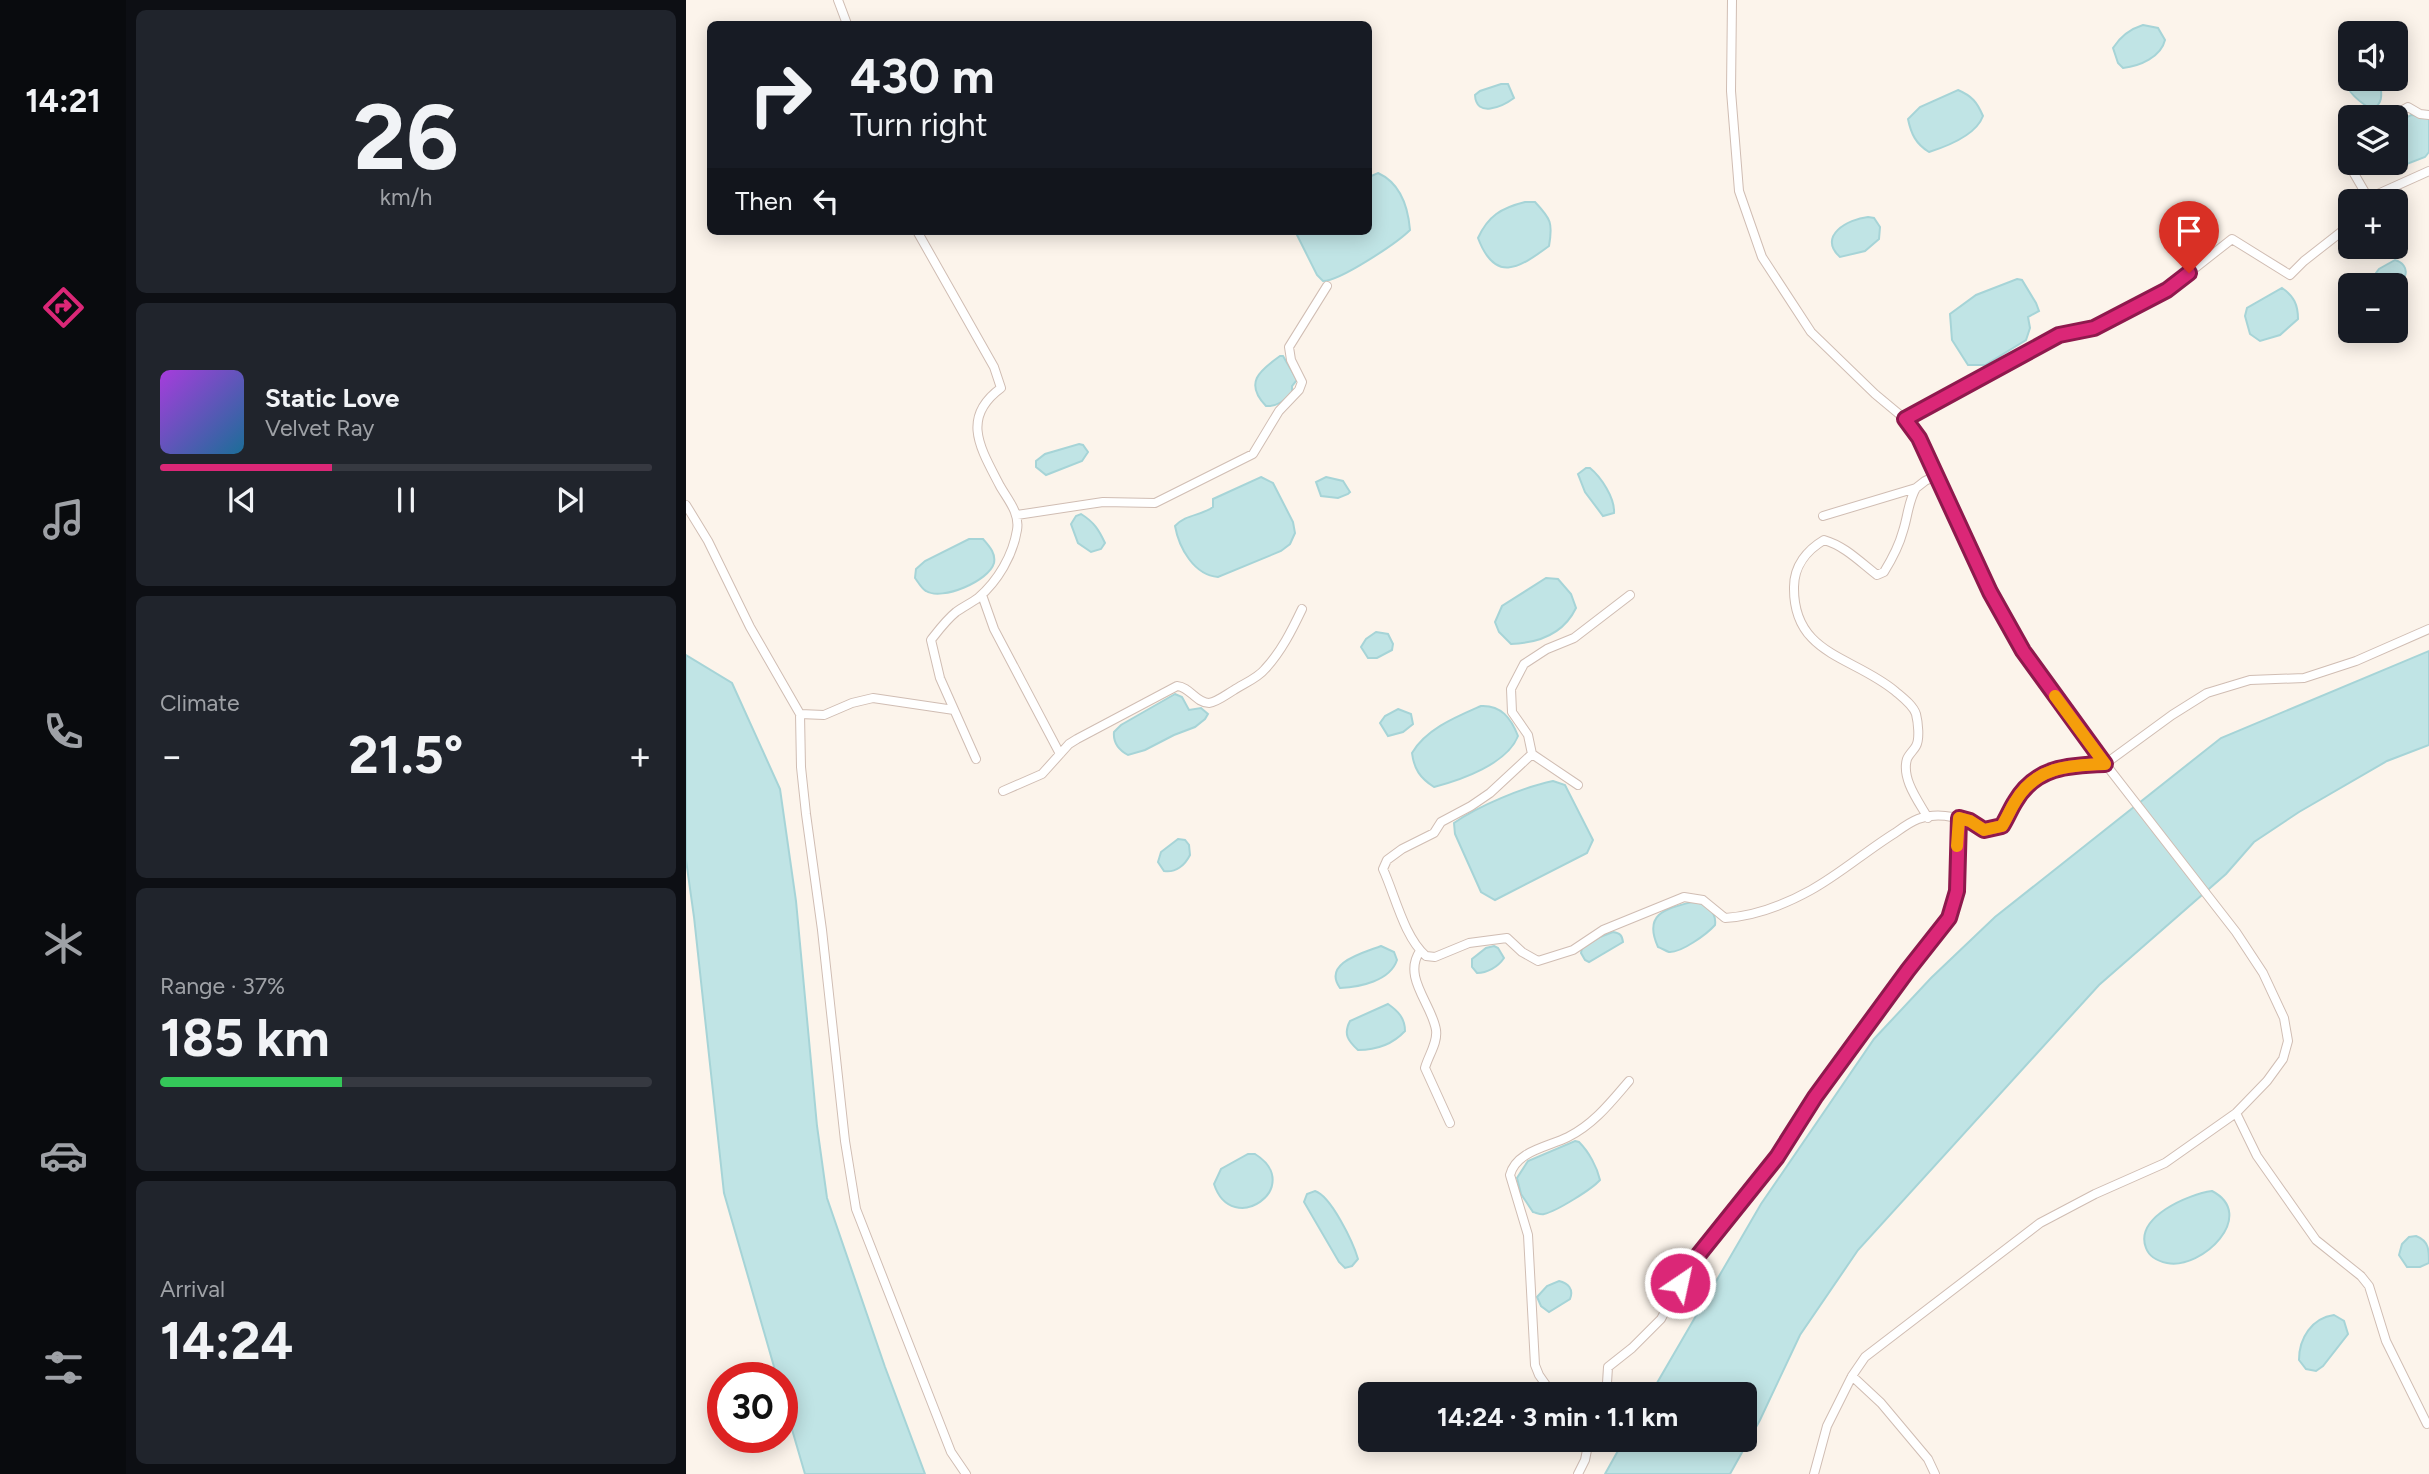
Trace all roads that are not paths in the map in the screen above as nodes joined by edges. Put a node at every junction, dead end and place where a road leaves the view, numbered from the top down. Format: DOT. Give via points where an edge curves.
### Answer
graph roads {
  1 [pos="838,0"];
  2 [pos="1732,0"];
  3 [pos="846,21"];
  4 [pos="2408,107"];
  5 [pos="2429,115"];
  6 [pos="2429,172"];
  7 [pos="2393,189"];
  8 [pos="2338,234"];
  9 [pos="919,235"];
  10 [pos="1327,286"];
  11 [pos="1905,419"];
  12 [pos="1937,475"];
  13 [pos="1916,488"];
  14 [pos="686,505"];
  15 [pos="1017,515"];
  16 [pos="1822,516"];
  17 [pos="982,595"];
  18 [pos="1630,595"];
  19 [pos="1301,608"];
  20 [pos="2429,629"];
  21 [pos="954,710"];
  22 [pos="800,714"];
  23 [pos="1060,754"];
  24 [pos="1532,754"];
  25 [pos="976,760"];
  26 [pos="2105,764"];
  27 [pos="1578,785"];
  28 [pos="1003,791"];
  29 [pos="1928,818"];
  30 [pos="1959,818"];
  31 [pos="1420,951"];
  32 [pos="1629,1081"];
  33 [pos="2236,1114"];
  34 [pos="1450,1124"];
  35 [pos="1852,1376"];
  36 [pos="1544,1382"];
  37 [pos="1607,1382"];
  38 [pos="2427,1424"];
  39 [pos="1586,1452"];
  40 [pos="966,1474"];
  41 [pos="1578,1474"];
  42 [pos="1814,1474"];
  43 [pos="1935,1474"];
  1 -- 3 [label="street"];
  2 -- 11 [label="street" via="1731,91 1740,191 1762,257 1811,332"];
  4 -- 5 [label="street"];
  6 -- 7 [label="street"];
  8 -- 11 [label="street" via="2290,275 2232,239 2167,290 2094,328 2059,335"];
  9 -- 15 [label="street" via="994,367 1001,388 980,409 976,432"];
  10 -- 15 [label="street" via="1289,347 1302,382 1299,390 1279,411 1253,454 1155,503 1103,502"];
  11 -- 12 [label="street"];
  12 -- 13 [label="street"];
  12 -- 26 [label="street" via="1990,592 2023,651"];
  13 -- 16 [label="street"];
  13 -- 29 [label="street" via="1901,539 1884,572 1877,575 1836,543 1824,540 1805,556 1794,575 1794,598 1799,619 1817,645 1882,680 1916,713 1918,742 1906,760 1909,785"];
  14 -- 22 [label="street"];
  15 -- 17 [label="street" via="1010,555"];
  17 -- 21 [label="street" via="955,613 931,640"];
  17 -- 23 [label="street" via="994,629"];
  18 -- 24 [label="street" via="1574,638 1524,664 1511,689 1512,712 1528,735"];
  19 -- 23 [label="street" via="1289,637 1265,670 1231,692 1206,703 1185,686 1177,686 1077,739"];
  20 -- 26 [label="street" via="2304,678 2250,680 2207,693"];
  21 -- 22 [label="street" via="873,698 824,715"];
  21 -- 25 [label="street"];
  22 -- 40 [label="street" via="801,767 856,1209 951,1452"];
  23 -- 28 [label="street" via="1042,774"];
  24 -- 27 [label="street"];
  24 -- 31 [label="street" via="1490,793 1387,860 1383,869"];
  26 -- 30 [label="street" via="2038,775 2025,787 2002,826 1984,830"];
  26 -- 33 [label="street" via="2263,973 2284,1017 2288,1041 2283,1059"];
  29 -- 30 [label="street"];
  29 -- 31 [label="street" via="1880,842 1812,890 1743,917 1725,918 1703,900 1684,897 1602,930 1573,950 1538,961 1507,938 1469,943 1435,957"];
  30 -- 37 [label="street" via="1957,891 1949,918 1834,1070 1777,1157 1688,1268 1661,1319 1608,1367"];
  31 -- 34 [label="street" via="1414,960 1415,978 1437,1031 1425,1068"];
  32 -- 36 [label="street" via="1591,1122 1524,1156 1510,1175 1528,1235 1535,1365"];
  33 -- 35 [label="street" via="2165,1163 2040,1223 1865,1357"];
  33 -- 38 [label="street" via="2262,1164 2316,1240 2369,1286 2386,1341"];
  35 -- 42 [label="street" via="1827,1426"];
  35 -- 43 [label="street" via="1888,1411"];
  39 -- 41 [label="street"];
}
